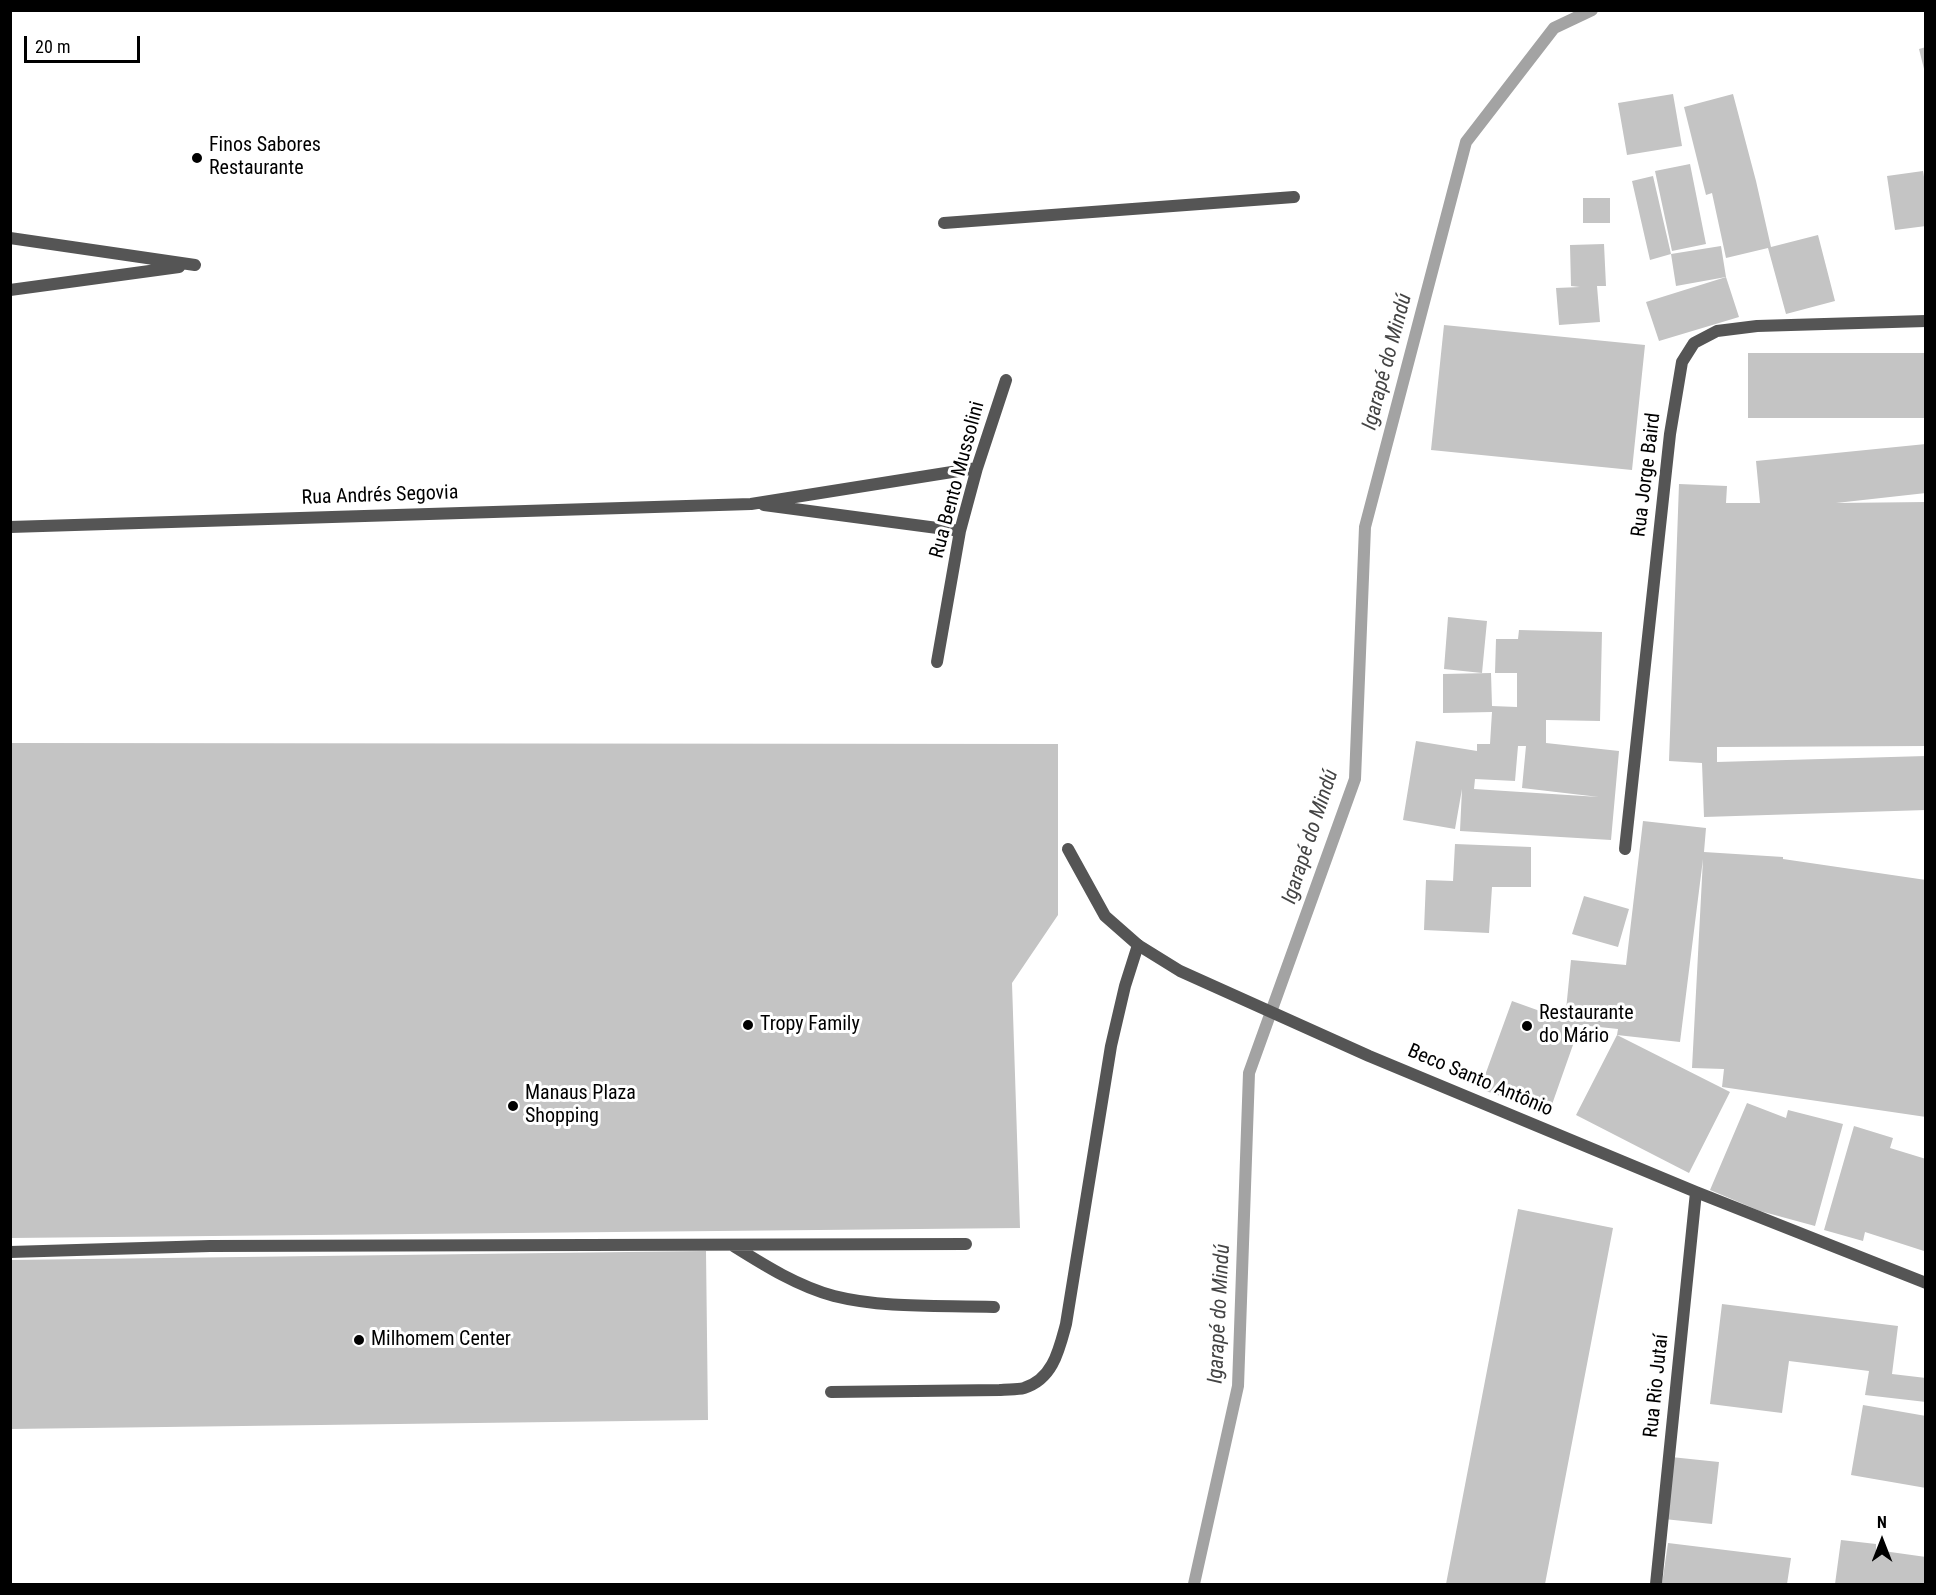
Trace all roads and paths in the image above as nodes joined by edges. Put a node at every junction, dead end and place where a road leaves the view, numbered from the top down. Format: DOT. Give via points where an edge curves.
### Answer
graph roads {
  1 [pos="1294,197"];
  2 [pos="944,223"];
  3 [pos="10,238"];
  4 [pos="10,290"];
  5 [pos="1926,321"];
  6 [pos="1006,380"];
  7 [pos="977,468"];
  8 [pos="751,504"];
  9 [pos="10,527"];
  10 [pos="960,531"];
  11 [pos="937,662"];
  12 [pos="1068,849"];
  13 [pos="1625,849"];
  14 [pos="1138,945"];
  15 [pos="1696,1192"];
  16 [pos="731,1244"];
  17 [pos="966,1244"];
  18 [pos="10,1251"];
  19 [pos="1926,1283"];
  20 [pos="994,1307"];
  21 [pos="831,1392"];
  22 [pos="1656,1584"];
  1 -- 2 [label="street"];
  3 -- 4 [label="street" via="195,265"];
  5 -- 13 [label="street, Rua Jorge Baird" via="1757,326 1717,331 1694,343 1682,362 1670,434"];
  6 -- 7 [label="street, Rua Bento Mussolini"];
  7 -- 8 [label="street, Rua Andrés Segovia"];
  7 -- 10 [label="street, Rua Bento Mussolini"];
  8 -- 9 [label="street, Rua Andrés Segovia"];
  8 -- 10 [label="street, Rua Andrés Segovia"];
  10 -- 11 [label="street, Rua Bento Mussolini"];
  12 -- 14 [label="street, Beco Santo Antônio" via="1106,916"];
  14 -- 15 [label="street, Beco Santo Antônio" via="1180,971 1369,1056"];
  14 -- 21 [label="street" via="1111,1046 1066,1324 1057,1357 1044,1377 1024,1388 1000,1390"];
  15 -- 19 [label="street, Beco Santo Antônio"];
  15 -- 22 [label="street, Rua Rio Jutaí"];
  16 -- 17 [label="street"];
  16 -- 18 [label="street" via="210,1246"];
  16 -- 20 [label="street" via="772,1270 835,1296 890,1304"];
}
